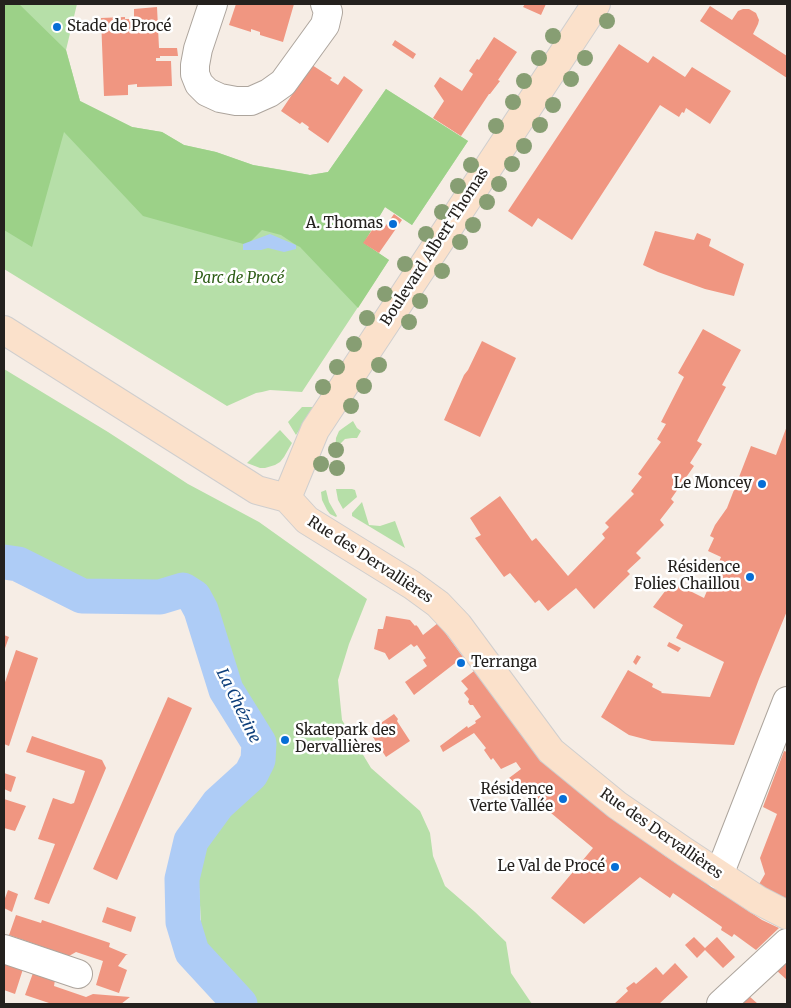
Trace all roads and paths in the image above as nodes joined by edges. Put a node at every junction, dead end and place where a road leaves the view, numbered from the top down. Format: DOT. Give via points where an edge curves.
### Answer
graph roads {
  1 [pos="213,4"];
  2 [pos="325,4"];
  3 [pos="596,4"];
  4 [pos="4,330"];
  5 [pos="288,498"];
  6 [pos="787,701"];
  7 [pos="719,875"];
  8 [pos="787,915"];
  9 [pos="787,943"];
  10 [pos="4,949"];
  11 [pos="78,974"];
  12 [pos="721,1004"];
  1 -- 2 [label="street" via="198,49 195,74 207,92 236,101 251,101 283,83 325,25 328,12"];
  3 -- 5 [label="main road, Boulevard Albert Thomas" via="315,430"];
  4 -- 5 [label="main road" via="257,490"];
  5 -- 7 [label="main road, Rue des Dervallières" via="307,520 438,604 458,624 551,751 617,804"];
  6 -- 7 [label="street"];
  7 -- 8 [label="main road, Rue des Dervallières"];
  9 -- 12 [label="street"];
  10 -- 11 [label="street"];
}
